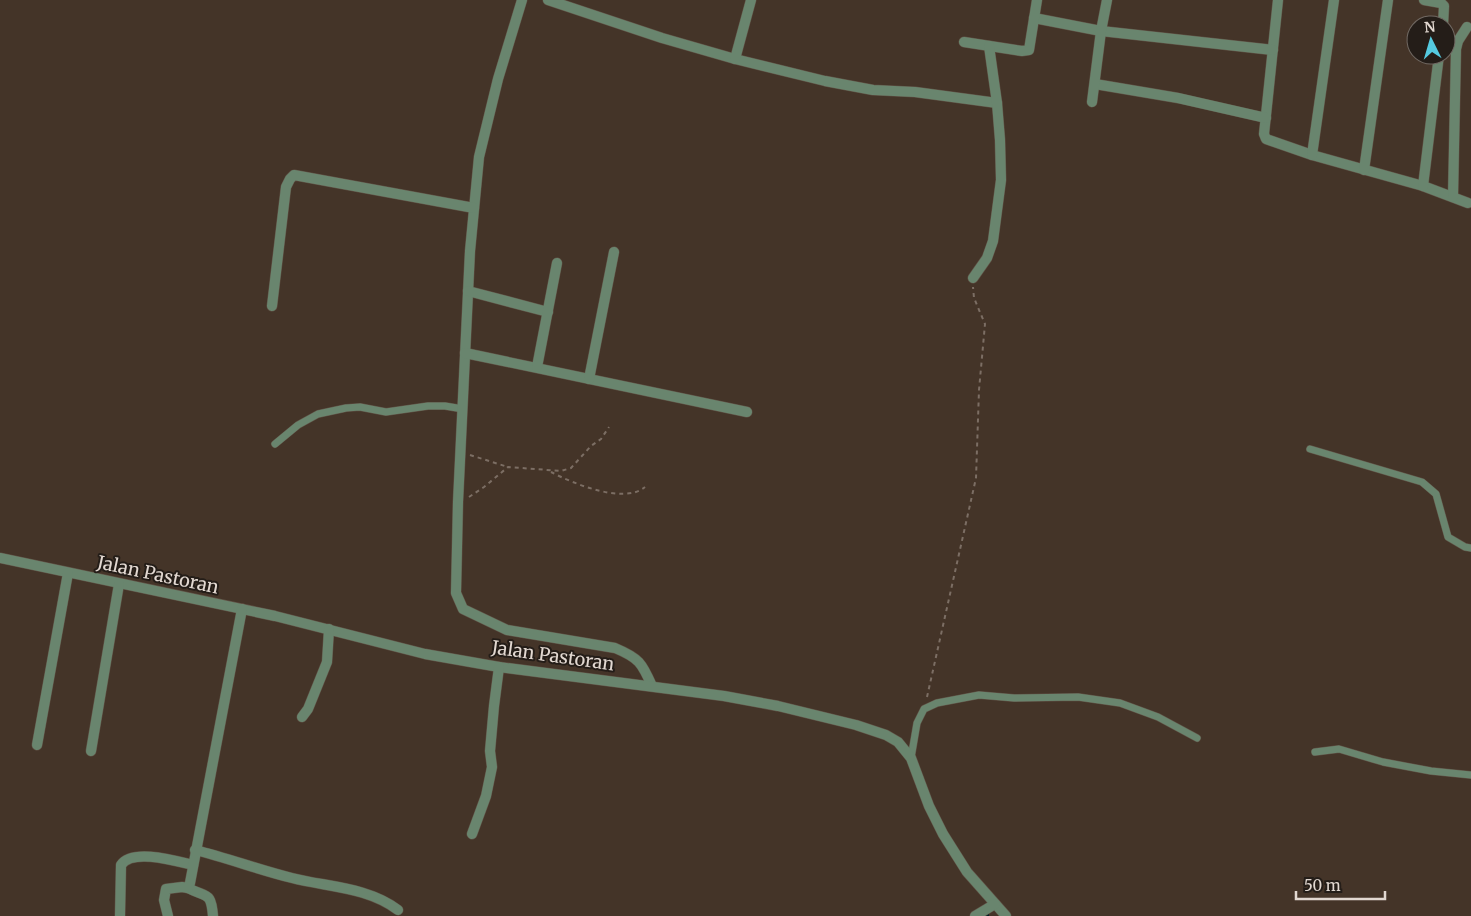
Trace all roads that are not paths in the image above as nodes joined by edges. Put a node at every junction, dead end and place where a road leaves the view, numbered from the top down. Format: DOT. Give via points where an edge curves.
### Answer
graph roads {
  1 [pos="522,0"];
  2 [pos="548,0"];
  3 [pos="751,0"];
  4 [pos="1037,0"];
  5 [pos="1107,0"];
  6 [pos="1278,0"];
  7 [pos="1334,0"];
  8 [pos="1388,0"];
  9 [pos="1424,0"];
  10 [pos="1444,15"];
  11 [pos="1034,18"];
  12 [pos="1467,27"];
  13 [pos="1101,31"];
  14 [pos="964,42"];
  15 [pos="989,46"];
  16 [pos="1273,50"];
  17 [pos="735,59"];
  18 [pos="1438,65"];
  19 [pos="1095,84"];
  20 [pos="1092,102"];
  21 [pos="997,103"];
  22 [pos="1266,118"];
  23 [pos="1312,155"];
  24 [pos="1364,170"];
  25 [pos="1423,186"];
  26 [pos="1453,197"];
  27 [pos="1468,202"];
  28 [pos="474,208"];
  29 [pos="614,252"];
  30 [pos="557,263"];
  31 [pos="973,278"];
  32 [pos="468,291"];
  33 [pos="272,306"];
  34 [pos="548,312"];
  35 [pos="466,353"];
  36 [pos="537,367"];
  37 [pos="589,380"];
  38 [pos="463,409"];
  39 [pos="747,412"];
  40 [pos="275,444"];
  41 [pos="1310,449"];
  42 [pos="1471,548"];
  43 [pos="0,558"];
  44 [pos="68,574"];
  45 [pos="119,584"];
  46 [pos="242,609"];
  47 [pos="329,629"];
  48 [pos="499,667"];
  49 [pos="652,686"];
  50 [pos="302,717"];
  51 [pos="1197,738"];
  52 [pos="37,745"];
  53 [pos="91,751"];
  54 [pos="1315,752"];
  55 [pos="911,758"];
  56 [pos="1471,775"];
  57 [pos="472,834"];
  58 [pos="195,850"];
  59 [pos="193,865"];
  60 [pos="188,888"];
  61 [pos="995,904"];
  62 [pos="398,910"];
  63 [pos="120,916"];
  64 [pos="168,916"];
  65 [pos="213,916"];
  66 [pos="975,916"];
  67 [pos="1006,916"];
  1 -- 28 [label="street" via="479,157"];
  2 -- 17 [label="street"];
  3 -- 17 [label="street"];
  4 -- 11 [label="street"];
  5 -- 13 [label="street"];
  6 -- 16 [label="street"];
  7 -- 23 [label="street"];
  8 -- 24 [label="street"];
  9 -- 10 [label="street" via="1441,3"];
  11 -- 13 [label="street"];
  11 -- 15 [label="street" via="1030,50"];
  12 -- 26 [label="street" via="1456,49"];
  13 -- 16 [label="street"];
  13 -- 19 [label="street"];
  14 -- 15 [label="street"];
  15 -- 21 [label="street"];
  16 -- 22 [label="street"];
  17 -- 21 [label="street" via="873,90"];
  18 -- 25 [label="street"];
  19 -- 20 [label="street"];
  19 -- 22 [label="street"];
  21 -- 31 [label="street" via="1001,180 993,241 987,258"];
  22 -- 23 [label="street" via="1264,136 1268,141"];
  23 -- 24 [label="street"];
  24 -- 25 [label="street"];
  25 -- 26 [label="street"];
  26 -- 27 [label="street"];
  28 -- 32 [label="street"];
  28 -- 33 [label="street" via="294,176 286,187"];
  29 -- 37 [label="street"];
  30 -- 34 [label="street"];
  32 -- 34 [label="street"];
  32 -- 35 [label="street"];
  34 -- 36 [label="street"];
  35 -- 36 [label="street"];
  35 -- 38 [label="street"];
  36 -- 37 [label="street"];
  37 -- 39 [label="street"];
  38 -- 40 [label="lane" via="428,406 386,412 346,408 318,414"];
  38 -- 49 [label="street" via="456,592 463,609 507,630 628,653 642,664"];
  41 -- 42 [label="lane" via="1422,482 1436,494 1448,537 1465,548"];
  43 -- 44 [label="street, Jalan Pastoran"];
  44 -- 45 [label="street, Jalan Pastoran"];
  44 -- 52 [label="street"];
  45 -- 46 [label="street, Jalan Pastoran"];
  45 -- 53 [label="street"];
  46 -- 47 [label="street, Jalan Pastoran"];
  46 -- 58 [label="street"];
  47 -- 48 [label="street, Jalan Pastoran" via="425,654"];
  47 -- 50 [label="street" via="327,662"];
  48 -- 49 [label="street, Jalan Pastoran"];
  48 -- 57 [label="street" via="490,751 492,767 486,796"];
  49 -- 55 [label="street, Jalan Pastoran" via="778,706 856,725 898,742"];
  51 -- 55 [label="lane" via="1158,717 1120,703 1078,697 979,695 937,703 924,709 917,723"];
  54 -- 56 [label="lane" via="1338,750 1412,768"];
  55 -- 61 [label="street, Jalan Pastoran" via="943,834 967,872"];
  58 -- 59 [label="street"];
  58 -- 62 [label="street" via="292,878 368,895 388,902"];
  59 -- 60 [label="street"];
  59 -- 63 [label="street" via="157,858 128,858 121,870"];
  60 -- 64 [label="street" via="166,889 164,900"];
  60 -- 65 [label="street" via="211,900"];
  61 -- 66 [label="street"];
  61 -- 67 [label="street, Jalan Pastoran"];
}
